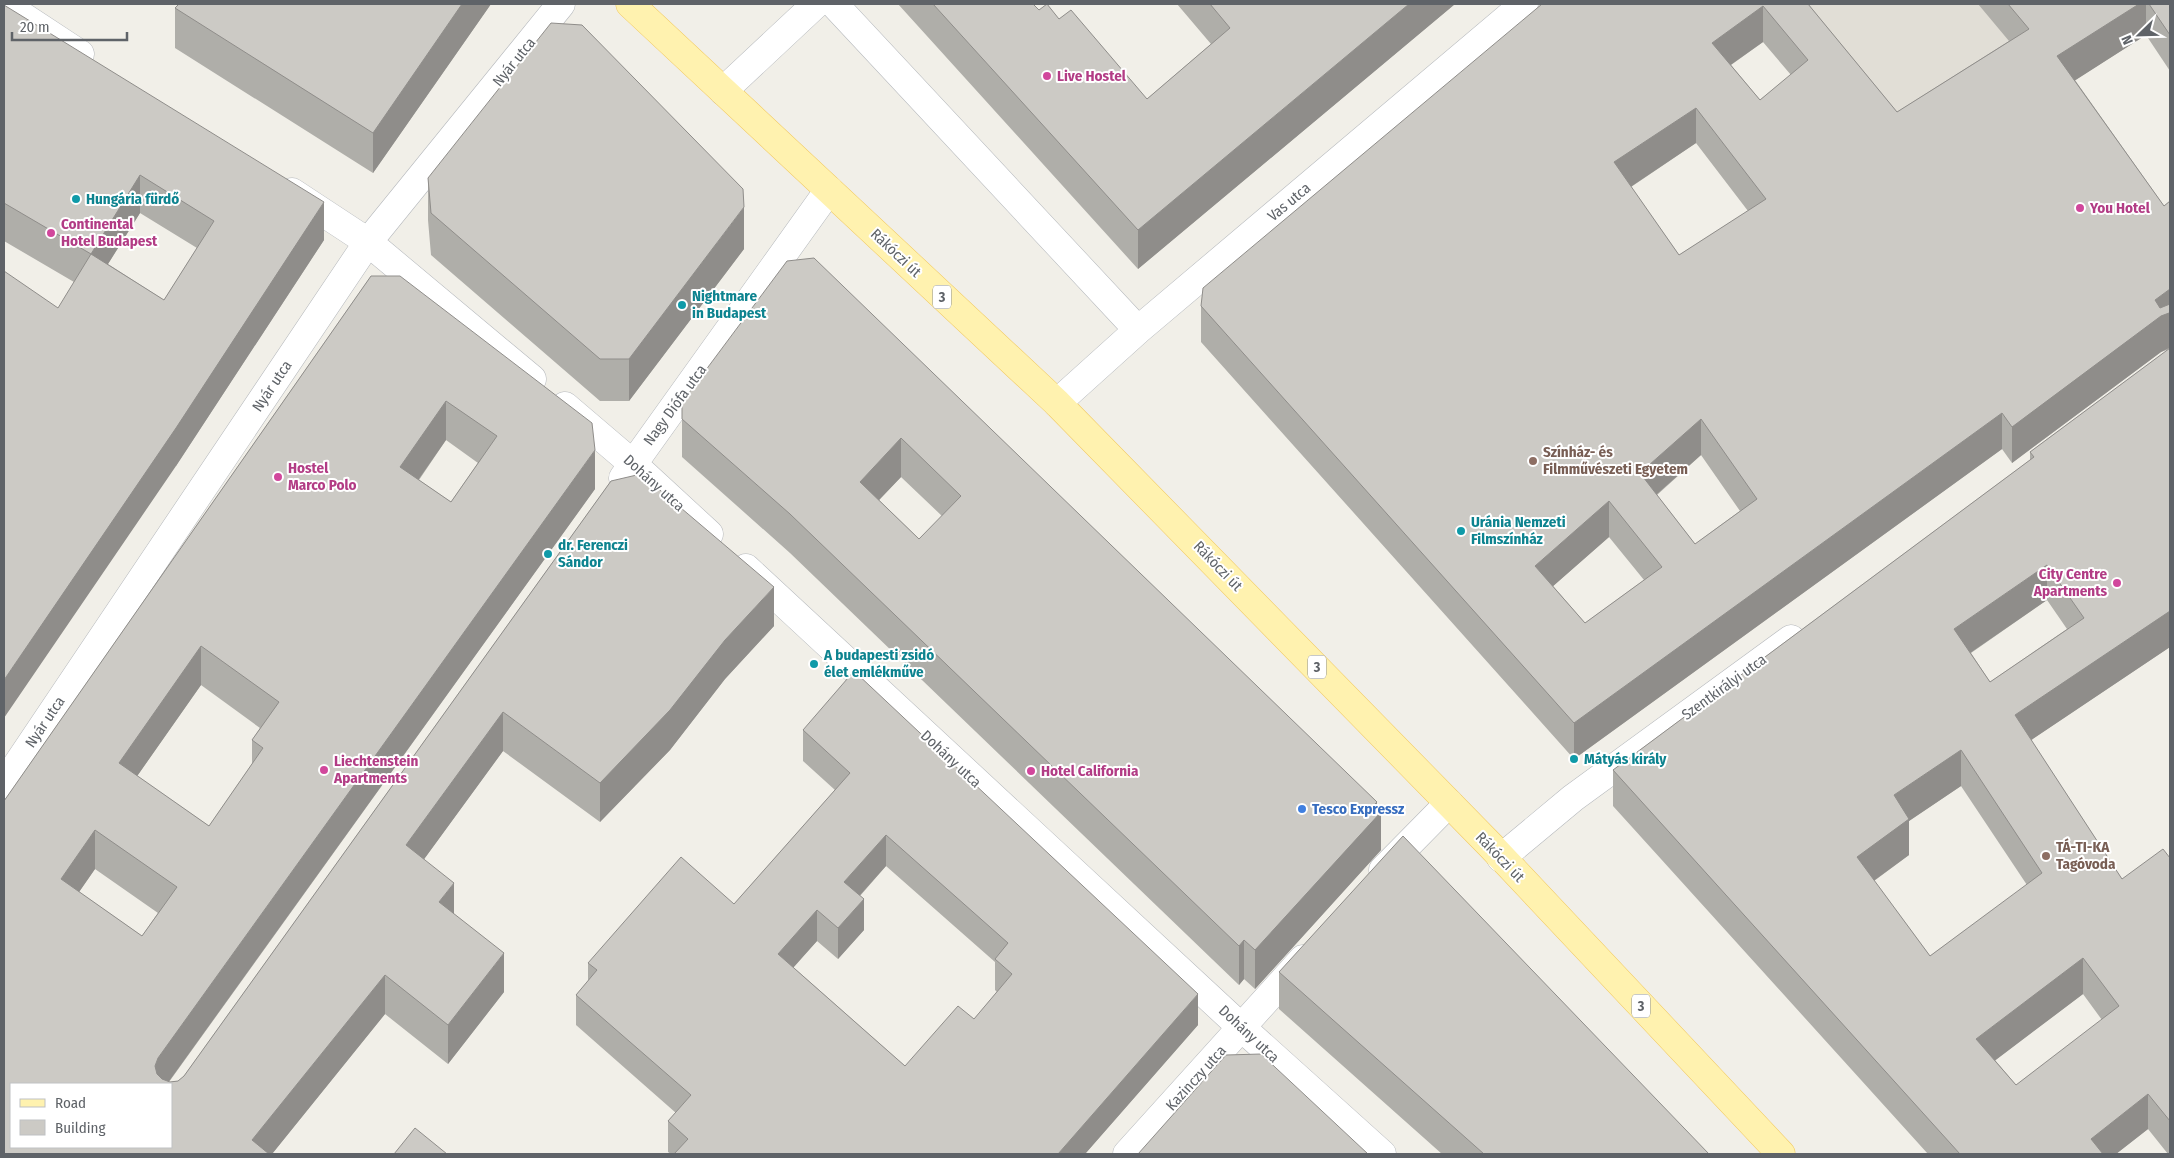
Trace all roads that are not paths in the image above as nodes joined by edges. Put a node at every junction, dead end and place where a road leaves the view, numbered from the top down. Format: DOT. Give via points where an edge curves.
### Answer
graph roads {
  1 [pos="4,4"];
  2 [pos="561,4"];
  3 [pos="630,4"];
  4 [pos="816,4"];
  5 [pos="834,4"];
  6 [pos="1524,4"];
  7 [pos="103,69"];
  8 [pos="723,91"];
  9 [pos="269,177"];
  10 [pos="828,190"];
  11 [pos="368,242"];
  12 [pos="1138,330"];
  13 [pos="1057,403"];
  14 [pos="633,464"];
  15 [pos="610,496"];
  16 [pos="1814,622"];
  17 [pos="4,784"];
  18 [pos="1449,804"];
  19 [pos="1502,858"];
  20 [pos="1365,890"];
  21 [pos="1319,941"];
  22 [pos="1242,1028"];
  23 [pos="1127,1154"];
  24 [pos="1382,1154"];
  25 [pos="1781,1154"];
  1 -- 7 [label="street"];
  2 -- 11 [label="street, Nyár utca"];
  3 -- 8 [label="main road, Rákóczi út / 3"];
  4 -- 8 [label="street"];
  5 -- 12 [label="street"];
  6 -- 12 [label="street, Vas utca"];
  8 -- 10 [label="main road, Rákóczi út / 3"];
  9 -- 11 [label="street, Dohány utca"];
  10 -- 13 [label="main road, Rákóczi út / 3"];
  10 -- 14 [label="street, Nagy Diófa utca"];
  11 -- 14 [label="street, Dohány utca"];
  11 -- 17 [label="street, Nyár utca"];
  12 -- 13 [label="street, Vas utca"];
  13 -- 18 [label="main road, Rákóczi út / 3"];
  14 -- 15 [label="street, Nagy Diófa utca"];
  14 -- 22 [label="street, Dohány utca" via="728,551 796,630"];
  16 -- 19 [label="street, Szentkirályi utca" via="1574,798"];
  18 -- 19 [label="main road, Rákóczi út / 3"];
  18 -- 20 [label="street"];
  19 -- 25 [label="main road, Rákóczi út / 3"];
  21 -- 22 [label="street, Kazinczy utca"];
  22 -- 23 [label="street, Kazinczy utca"];
  22 -- 24 [label="street, Dohány utca"];
}
